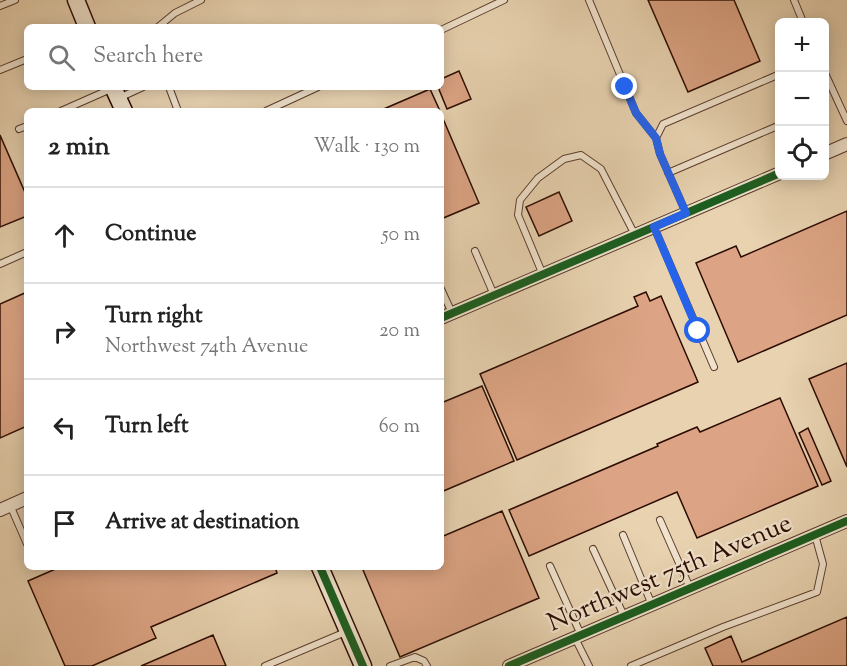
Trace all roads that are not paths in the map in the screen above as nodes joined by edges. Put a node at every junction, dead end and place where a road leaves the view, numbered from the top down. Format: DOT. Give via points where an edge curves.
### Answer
graph roads {
  1 [pos="15,0"];
  2 [pos="76,0"];
  3 [pos="201,0"];
  4 [pos="504,0"];
  5 [pos="589,0"];
  6 [pos="794,0"];
  7 [pos="0,6"];
  8 [pos="801,18"];
  9 [pos="86,24"];
  10 [pos="162,24"];
  11 [pos="444,29"];
  12 [pos="24,60"];
  13 [pos="0,70"];
  14 [pos="825,72"];
  15 [pos="775,76"];
  16 [pos="134,90"];
  17 [pos="170,90"];
  18 [pos="312,90"];
  19 [pos="117,96"];
  20 [pos="72,108"];
  21 [pos="177,108"];
  22 [pos="272,108"];
  23 [pos="847,121"];
  24 [pos="778,126"];
  25 [pos="24,127"];
  26 [pos="19,129"];
  27 [pos="656,138"];
  28 [pos="847,144"];
  29 [pos="829,152"];
  30 [pos="668,173"];
  31 [pos="775,175"];
  32 [pos="686,213"];
  33 [pos="654,227"];
  34 [pos="635,235"];
  35 [pos="475,251"];
  36 [pos="24,253"];
  37 [pos="0,264"];
  38 [pos="543,275"];
  39 [pos="494,295"];
  40 [pos="446,316"];
  41 [pos="714,367"];
  42 [pos="24,499"];
  43 [pos="5,508"];
  44 [pos="660,520"];
  45 [pos="847,521"];
  46 [pos="623,535"];
  47 [pos="815,535"];
  48 [pos="24,539"];
  49 [pos="593,549"];
  50 [pos="550,566"];
  51 [pos="321,570"];
  52 [pos="690,588"];
  53 [pos="652,605"];
  54 [pos="624,616"];
  55 [pos="348,631"];
  56 [pos="578,636"];
  57 [pos="265,666"];
  58 [pos="363,666"];
  59 [pos="390,666"];
  60 [pos="427,666"];
  61 [pos="509,666"];
  62 [pos="589,666"];
  63 [pos="631,666"];
  1 -- 7 [label="lane"];
  2 -- 9 [label="street"];
  3 -- 10 [label="lane"];
  4 -- 11 [label="lane"];
  5 -- 27 [label="lane" via="636,113"];
  6 -- 8 [label="lane"];
  12 -- 13 [label="lane"];
  14 -- 23 [label="lane"];
  15 -- 27 [label="lane" via="663,124"];
  16 -- 19 [label="lane"];
  17 -- 21 [label="lane"];
  18 -- 22 [label="lane"];
  19 -- 20 [label="lane"];
  24 -- 30 [label="lane"];
  25 -- 26 [label="lane"];
  27 -- 30 [label="lane"];
  28 -- 29 [label="street"];
  30 -- 32 [label="lane"];
  31 -- 32 [label="street"];
  32 -- 33 [label="street"];
  33 -- 34 [label="street"];
  33 -- 41 [label="lane"];
  34 -- 38 [label="street"];
  34 -- 38 [label="lane" via="601,170 581,155 564,159 538,177 520,200 518,215"];
  35 -- 39 [label="lane"];
  36 -- 37 [label="lane"];
  38 -- 39 [label="street"];
  39 -- 40 [label="street"];
  42 -- 43 [label="street"];
  43 -- 48 [label="lane"];
  44 -- 52 [label="lane"];
  45 -- 47 [label="street, Northwest 75th Avenue"];
  46 -- 53 [label="lane"];
  47 -- 52 [label="street, Northwest 75th Avenue"];
  47 -- 63 [label="lane" via="823,564 817,592"];
  49 -- 54 [label="lane"];
  50 -- 56 [label="lane"];
  51 -- 55 [label="street"];
  52 -- 53 [label="street, Northwest 75th Avenue"];
  53 -- 54 [label="street, Northwest 75th Avenue"];
  54 -- 56 [label="street, Northwest 75th Avenue"];
  55 -- 57 [label="lane"];
  55 -- 58 [label="street"];
  56 -- 61 [label="street, Northwest 75th Avenue"];
  56 -- 62 [label="lane"];
  59 -- 60 [label="lane" via="415,657"];
}
